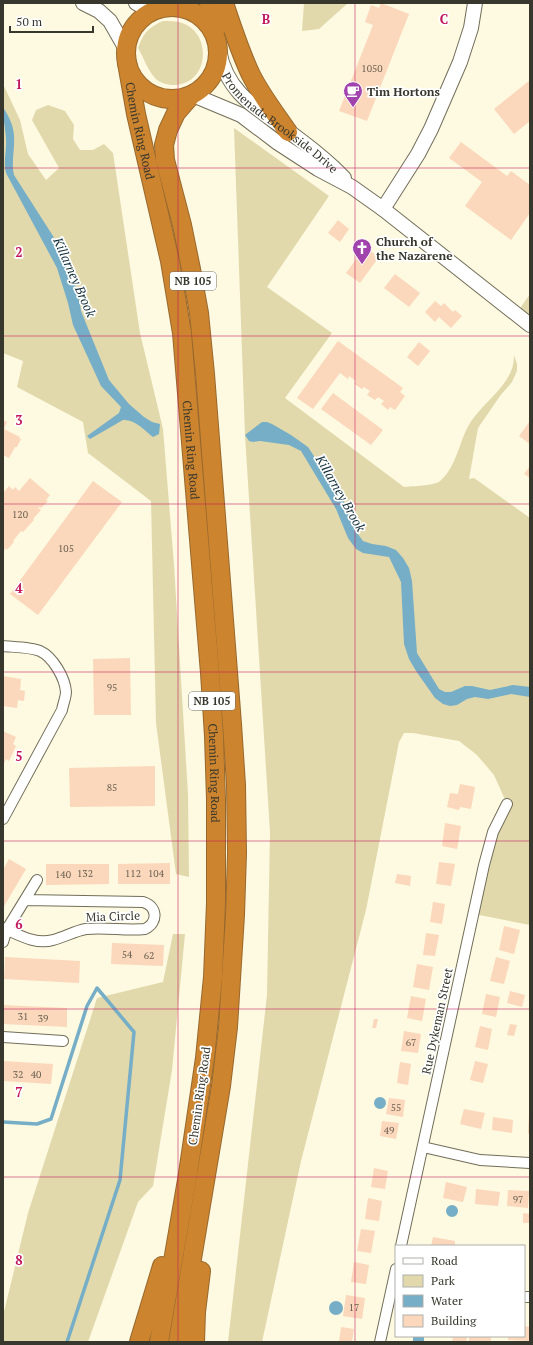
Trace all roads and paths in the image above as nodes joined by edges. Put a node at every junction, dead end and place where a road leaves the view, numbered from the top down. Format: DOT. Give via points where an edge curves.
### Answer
graph roads {
  1 [pos="83,3"];
  2 [pos="136,3"];
  3 [pos="209,3"];
  4 [pos="224,3"];
  5 [pos="475,3"];
  6 [pos="158,8"];
  7 [pos="217,43"];
  8 [pos="126,56"];
  9 [pos="191,96"];
  10 [pos="288,132"];
  11 [pos="352,187"];
  12 [pos="382,209"];
  13 [pos="530,325"];
  14 [pos="3,646"];
  15 [pos="507,804"];
  16 [pos="3,819"];
  17 [pos="37,880"];
  18 [pos="25,900"];
  19 [pos="5,928"];
  20 [pos="3,942"];
  21 [pos="3,1037"];
  22 [pos="63,1041"];
  23 [pos="205,1058"];
  24 [pos="221,1086"];
  25 [pos="423,1147"];
  26 [pos="530,1163"];
  27 [pos="401,1245"];
  28 [pos="395,1275"];
  29 [pos="139,1342"];
  30 [pos="159,1342"];
  31 [pos="178,1342"];
  32 [pos="196,1342"];
  33 [pos="380,1342"];
  1 -- 8 [label="street" via="99,11 110,21"];
  2 -- 6 [label="street"];
  3 -- 7 [label="highway"];
  4 -- 10 [label="highway" via="251,75"];
  5 -- 12 [label="street" via="471,28 460,62 434,122 418,154"];
  6 -- 7 [label="highway" via="186,8 198,14 209,24"];
  6 -- 8 [label="highway" via="136,24 129,36"];
  7 -- 9 [label="highway" via="218,65 212,78"];
  7 -- 10 [label="street, Promenade Brookside Drive" via="221,63 230,81 261,113"];
  8 -- 9 [label="highway" via="131,75 139,86 150,94 176,100"];
  8 -- 23 [label="highway, Chemin Ring Road / NB 105" via="136,114 170,261 182,333 210,665 217,851 213,977"];
  9 -- 11 [label="street, Promenade Brookside Drive" via="241,115 318,169"];
  9 -- 24 [label="highway, Chemin Ring Road / NB 105" via="176,113 164,145 165,160 182,225 199,313 236,785 235,916 228,1027"];
  10 -- 11 [label="street, Promenade Brookside Drive" via="322,156"];
  11 -- 12 [label="street, Promenade Brookside Drive"];
  12 -- 13 [label="street, Promenade Brookside Drive"];
  14 -- 16 [label="street" via="40,651 52,661 62,675 66,692 62,710"];
  15 -- 25 [label="street, Rue Dykeman Street" via="493,832 484,865"];
  17 -- 18 [label="street"];
  18 -- 19 [label="street"];
  18 -- 19 [label="street, Mia Circle" via="143,902 153,908 155,916 152,924 145,929 86,929 42,941 31,940"];
  19 -- 20 [label="street"];
  21 -- 22 [label="street"];
  23 -- 29 [label="highway" via="159,1278"];
  23 -- 30 [label="highway, Chemin Ring Road / NB 105"];
  24 -- 31 [label="highway, Chemin Ring Road / NB 105"];
  24 -- 32 [label="highway" via="220,1127 196,1312"];
  25 -- 26 [label="street" via="480,1160"];
  25 -- 27 [label="street, Rue Dykeman Street"];
  28 -- 33 [label="street"];
}
